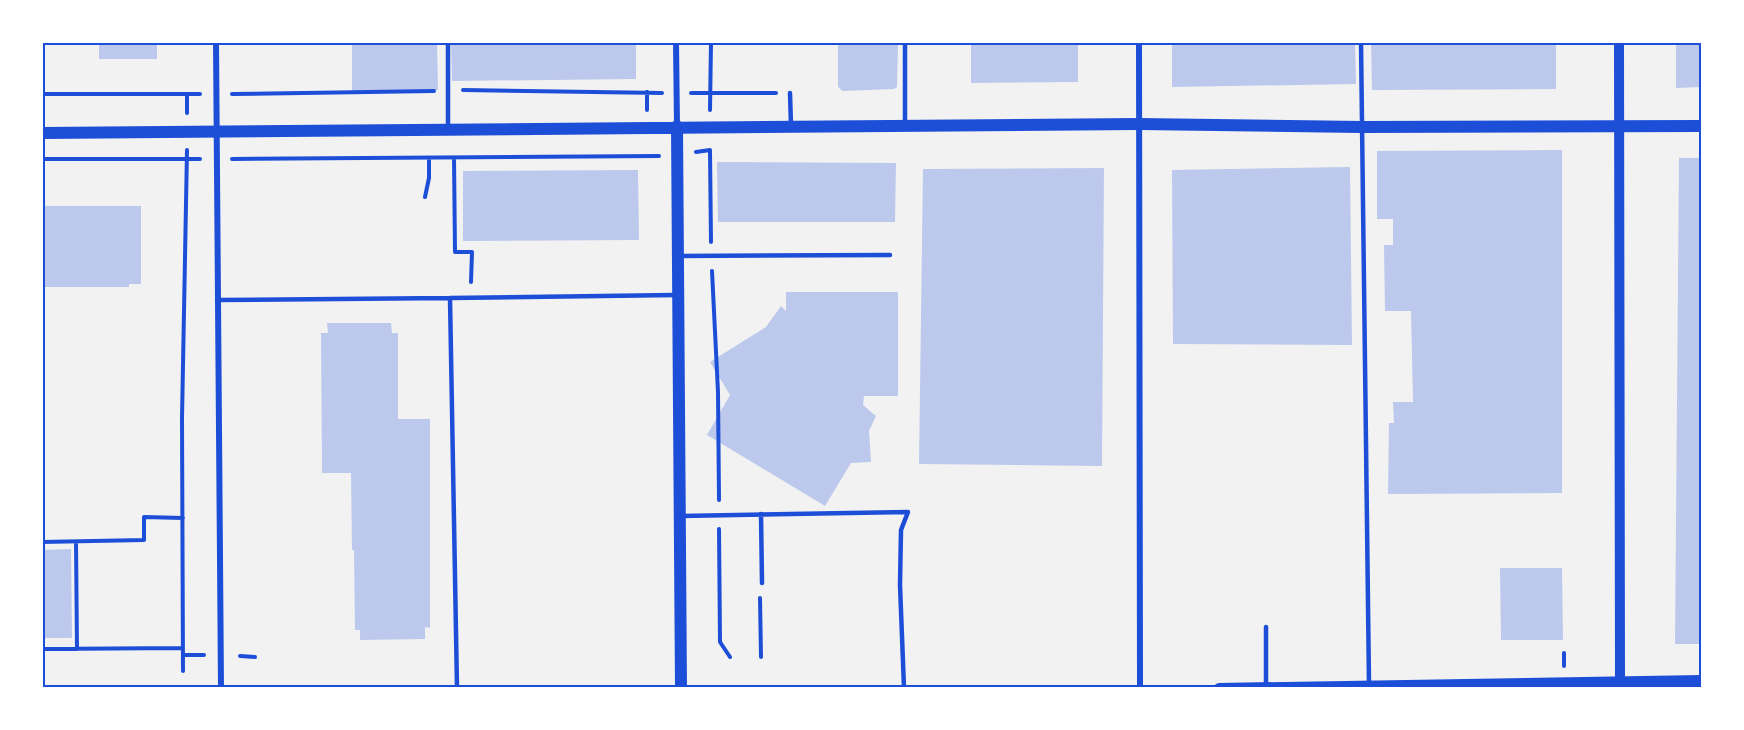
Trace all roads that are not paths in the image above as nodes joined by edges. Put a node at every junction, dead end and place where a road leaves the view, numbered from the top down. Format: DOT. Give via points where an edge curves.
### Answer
graph roads {
  1 [pos="216,42"];
  2 [pos="448,42"];
  3 [pos="676,42"];
  4 [pos="905,42"];
  5 [pos="1139,42"];
  6 [pos="1361,42"];
  7 [pos="1619,42"];
  8 [pos="790,93"];
  9 [pos="1139,124"];
  10 [pos="677,126"];
  11 [pos="791,126"];
  12 [pos="905,126"];
  13 [pos="1620,126"];
  14 [pos="1702,126"];
  15 [pos="1361,127"];
  16 [pos="448,131"];
  17 [pos="216,132"];
  18 [pos="42,133"];
  19 [pos="890,255"];
  20 [pos="678,256"];
  21 [pos="678,295"];
  22 [pos="450,298"];
  23 [pos="217,300"];
  24 [pos="761,514"];
  25 [pos="680,516"];
  26 [pos="762,583"];
  27 [pos="1266,627"];
  28 [pos="1620,680"];
  29 [pos="1702,680"];
  30 [pos="1369,685"];
  31 [pos="1266,687"];
  32 [pos="1331,687"];
  33 [pos="221,688"];
  34 [pos="457,688"];
  35 [pos="681,688"];
  36 [pos="904,688"];
  37 [pos="1140,688"];
  38 [pos="1219,688"];
  1 -- 17 [label="street"];
  2 -- 16 [label="lane"];
  3 -- 10 [label="street"];
  4 -- 12 [label="lane"];
  5 -- 9 [label="street"];
  6 -- 15 [label="lane"];
  7 -- 13 [label="street"];
  8 -- 11 [label="lane"];
  9 -- 12 [label="main road"];
  9 -- 15 [label="main road"];
  9 -- 37 [label="street"];
  10 -- 11 [label="main road"];
  10 -- 16 [label="main road"];
  10 -- 20 [label="main road"];
  11 -- 12 [label="main road"];
  13 -- 14 [label="main road"];
  13 -- 15 [label="main road"];
  13 -- 28 [label="street"];
  15 -- 30 [label="lane"];
  16 -- 17 [label="main road"];
  17 -- 18 [label="main road"];
  17 -- 23 [label="street"];
  19 -- 20 [label="lane"];
  20 -- 21 [label="main road"];
  21 -- 22 [label="lane"];
  21 -- 25 [label="main road"];
  22 -- 23 [label="lane"];
  22 -- 34 [label="lane"];
  23 -- 33 [label="street"];
  24 -- 25 [label="lane"];
  24 -- 26 [label="lane"];
  24 -- 36 [label="lane" via="908,512 902,530 900,585"];
  25 -- 35 [label="main road"];
  27 -- 31 [label="lane"];
  28 -- 29 [label="street"];
  28 -- 30 [label="street"];
  30 -- 32 [label="street"];
  31 -- 32 [label="street"];
  31 -- 38 [label="street"];
}
